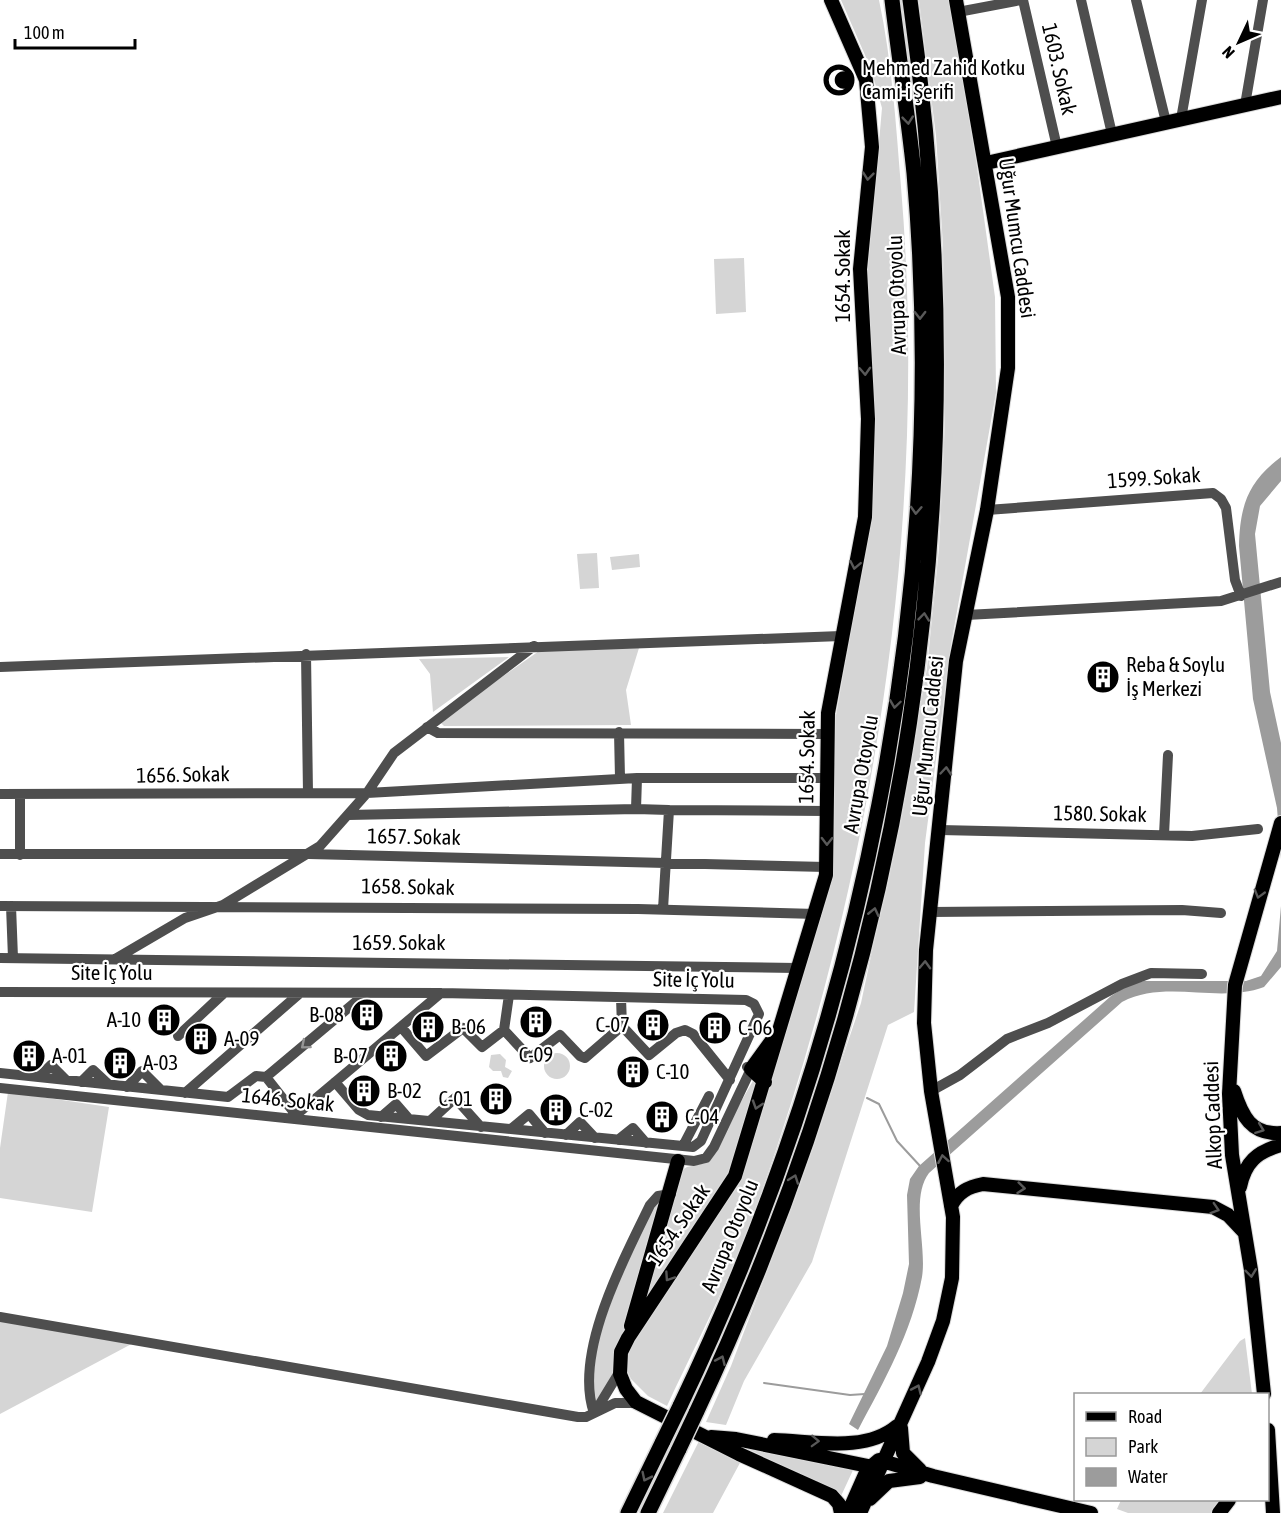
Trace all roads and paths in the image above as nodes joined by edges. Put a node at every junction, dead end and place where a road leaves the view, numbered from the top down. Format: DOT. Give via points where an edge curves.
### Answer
graph roads {
  1 [pos="831,0"];
  2 [pos="892,0"];
  3 [pos="910,0"];
  4 [pos="1022,0"];
  5 [pos="1081,0"];
  6 [pos="1136,0"];
  7 [pos="1202,0"];
  8 [pos="1263,0"];
  9 [pos="957,6"];
  10 [pos="1281,97"];
  11 [pos="1245,105"];
  12 [pos="1180,119"];
  13 [pos="1166,122"];
  14 [pos="1112,134"];
  15 [pos="1057,147"];
  16 [pos="986,163"];
  17 [pos="987,510"];
  18 [pos="1281,582"];
  19 [pos="1241,596"];
  20 [pos="966,615"];
  21 [pos="841,636"];
  22 [pos="534,646"];
  23 [pos="306,654"];
  24 [pos="0,667"];
  25 [pos="427,727"];
  26 [pos="619,732"];
  27 [pos="826,734"];
  28 [pos="1168,755"];
  29 [pos="637,777"];
  30 [pos="620,778"];
  31 [pos="827,778"];
  32 [pos="308,793"];
  33 [pos="367,793"];
  34 [pos="0,794"];
  35 [pos="20,794"];
  36 [pos="636,809"];
  37 [pos="669,810"];
  38 [pos="827,811"];
  39 [pos="348,815"];
  40 [pos="1281,823"];
  41 [pos="1258,829"];
  42 [pos="940,830"];
  43 [pos="1164,835"];
  44 [pos="1278,836"];
  45 [pos="0,854"];
  46 [pos="309,854"];
  47 [pos="20,855"];
  48 [pos="666,862"];
  49 [pos="826,867"];
  50 [pos="223,905"];
  51 [pos="6,906"];
  52 [pos="663,909"];
  53 [pos="930,912"];
  54 [pos="1221,913"];
  55 [pos="816,914"];
  56 [pos="0,958"];
  57 [pos="14,958"];
  58 [pos="113,960"];
  59 [pos="797,968"];
  60 [pos="1202,974"];
  61 [pos="0,993"];
  62 [pos="224,993"];
  63 [pos="441,993"];
  64 [pos="299,994"];
  65 [pos="365,994"];
  66 [pos="509,995"];
  67 [pos="621,998"];
  68 [pos="622,1026"];
  69 [pos="401,1027"];
  70 [pos="780,1029"];
  71 [pos="504,1030"];
  72 [pos="178,1036"];
  73 [pos="744,1051"];
  74 [pos="738,1062"];
  75 [pos="755,1063"];
  76 [pos="0,1073"];
  77 [pos="266,1077"];
  78 [pos="1230,1078"];
  79 [pos="730,1080"];
  80 [pos="335,1082"];
  81 [pos="765,1082"];
  82 [pos="127,1087"];
  83 [pos="0,1088"];
  84 [pos="161,1090"];
  85 [pos="931,1091"];
  86 [pos="186,1093"];
  87 [pos="709,1096"];
  88 [pos="296,1118"];
  89 [pos="430,1121"];
  90 [pos="482,1126"];
  91 [pos="511,1129"];
  92 [pos="545,1133"];
  93 [pos="1281,1133"];
  94 [pos="1281,1144"];
  95 [pos="683,1146"];
  96 [pos="678,1161"];
  97 [pos="670,1194"];
  98 [pos="1238,1194"];
  99 [pos="951,1206"];
  100 [pos="1244,1232"];
  101 [pos="0,1317"];
  102 [pos="628,1338"];
  103 [pos="620,1371"];
  104 [pos="1264,1393"];
  105 [pos="638,1403"];
  106 [pos="594,1413"];
  107 [pos="901,1423"];
  108 [pos="701,1436"];
  109 [pos="736,1439"];
  110 [pos="1269,1460"];
  111 [pos="877,1465"];
  112 [pos="925,1475"];
  113 [pos="1228,1501"];
  114 [pos="628,1513"];
  115 [pos="648,1513"];
  116 [pos="841,1513"];
  117 [pos="848,1513"];
  118 [pos="860,1513"];
  119 [pos="1091,1513"];
  120 [pos="1219,1513"];
  121 [pos="1273,1513"];
  1 -- 21 [label="main road, 1654. Sokak, one-way" via="866,80 872,147 860,269 868,419 865,517"];
  2 -- 114 [label="highway, Avrupa Otoyolu, one-way, bridge" via="914,175 920,387 913,552 888,750 856,911 814,1065 782,1163 680,1406"];
  115 -- 3 [label="highway, Avrupa Otoyolu, one-way, bridge" via="761,1266 816,1119 858,978 905,759 930,552 938,338 931,176"];
  4 -- 9 [label="street"];
  4 -- 15 [label="street, 1603. Sokak"];
  5 -- 14 [label="street"];
  6 -- 13 [label="street"];
  7 -- 12 [label="street"];
  8 -- 11 [label="street"];
  9 -- 16 [label="main road, Uğur Mumcu Caddesi"];
  10 -- 11 [label="main road"];
  11 -- 12 [label="main road"];
  12 -- 13 [label="main road"];
  13 -- 14 [label="main road"];
  14 -- 15 [label="main road"];
  15 -- 16 [label="main road"];
  16 -- 17 [label="main road, Uğur Mumcu Caddesi" via="1008,297 1008,368"];
  17 -- 19 [label="street, 1599. Sokak" via="1213,493 1226,508 1235,579"];
  17 -- 20 [label="main road, Uğur Mumcu Caddesi"];
  18 -- 19 [label="street"];
  19 -- 20 [label="street" via="1221,601"];
  42 -- 20 [label="main road, Uğur Mumcu Caddesi, one-way" via="956,661"];
  21 -- 22 [label="street"];
  21 -- 27 [label="main road, 1654. Sokak"];
  22 -- 23 [label="street"];
  22 -- 25 [label="street"];
  23 -- 24 [label="street"];
  23 -- 32 [label="street"];
  25 -- 26 [label="street" via="438,733"];
  25 -- 33 [label="street" via="394,753"];
  26 -- 27 [label="street"];
  26 -- 30 [label="street"];
  27 -- 31 [label="main road, 1654. Sokak"];
  28 -- 43 [label="street"];
  29 -- 30 [label="street, 1656. Sokak"];
  29 -- 31 [label="street, 1656. Sokak"];
  29 -- 36 [label="street"];
  30 -- 33 [label="street, 1656. Sokak"];
  31 -- 38 [label="main road, 1654. Sokak"];
  32 -- 33 [label="street, 1656. Sokak"];
  32 -- 35 [label="street, 1656. Sokak"];
  33 -- 39 [label="street"];
  34 -- 35 [label="street, 1656. Sokak"];
  35 -- 47 [label="street"];
  36 -- 37 [label="street"];
  36 -- 39 [label="street"];
  37 -- 38 [label="street"];
  37 -- 48 [label="street"];
  38 -- 49 [label="main road, 1654. Sokak, one-way"];
  39 -- 46 [label="street"];
  40 -- 44 [label="main road, Alkop Caddesi"];
  41 -- 43 [label="street, 1580. Sokak"];
  42 -- 43 [label="street, 1580. Sokak"];
  42 -- 53 [label="main road, Uğur Mumcu Caddesi"];
  44 -- 78 [label="main road, Alkop Caddesi, one-way" via="1234,985"];
  45 -- 47 [label="street, 1657. Sokak"];
  46 -- 47 [label="street, 1657. Sokak"];
  46 -- 48 [label="street, 1657. Sokak"];
  46 -- 50 [label="street"];
  48 -- 49 [label="street, 1657. Sokak"];
  48 -- 52 [label="street"];
  49 -- 55 [label="main road, 1654. Sokak"];
  50 -- 51 [label="street, 1658. Sokak"];
  50 -- 52 [label="street, 1658. Sokak"];
  50 -- 58 [label="street" via="184,918"];
  51 -- 57 [label="street"];
  52 -- 55 [label="street, 1658. Sokak"];
  53 -- 54 [label="street"];
  85 -- 53 [label="main road, Uğur Mumcu Caddesi, one-way" via="924,1023"];
  55 -- 59 [label="main road, 1654. Sokak"];
  56 -- 57 [label="street, 1659. Sokak"];
  57 -- 58 [label="street, 1659. Sokak"];
  58 -- 59 [label="street, 1659. Sokak"];
  59 -- 70 [label="main road, 1654. Sokak"];
  60 -- 85 [label="street" via="1151,973 1122,984 1007,1040"];
  61 -- 62 [label="street, Site İç Yolu"];
  62 -- 64 [label="street, Site İç Yolu"];
  62 -- 72 [label="street"];
  63 -- 65 [label="street, Site İç Yolu"];
  63 -- 66 [label="street, Site İç Yolu"];
  63 -- 69 [label="street"];
  64 -- 65 [label="street, Site İç Yolu"];
  64 -- 86 [label="street"];
  65 -- 77 [label="street, one-way"];
  66 -- 67 [label="street, Site İç Yolu"];
  66 -- 71 [label="street"];
  67 -- 68 [label="street"];
  67 -- 73 [label="street, Site İç Yolu" via="748,1000 756,1006 758,1018"];
  68 -- 71 [label="street" via="583,1058 560,1035 529,1058"];
  68 -- 79 [label="street" via="649,1055 678,1032 688,1031"];
  69 -- 71 [label="street" via="426,1056 463,1028 482,1047"];
  69 -- 80 [label="street"];
  70 -- 75 [label="main road"];
  70 -- 81 [label="main road, 1654. Sokak"];
  73 -- 74 [label="street, Site İç Yolu"];
  73 -- 75 [label="street"];
  74 -- 75 [label="street"];
  74 -- 79 [label="street, Site İç Yolu"];
  75 -- 81 [label="main road"];
  75 -- 96 [label="street, 1646. Sokak" via="710,1154 698,1160"];
  76 -- 82 [label="street"];
  77 -- 86 [label="street" via="256,1076 228,1097"];
  77 -- 88 [label="street"];
  78 -- 93 [label="main road, one-way" via="1240,1112 1252,1128"];
  78 -- 98 [label="main road, Alkop Caddesi" via="1232,1155"];
  79 -- 95 [label="street, Site İç Yolu" via="699,1144"];
  80 -- 88 [label="street"];
  80 -- 89 [label="street" via="363,1113"];
  81 -- 102 [label="main road, 1654. Sokak, one-way" via="731,1185"];
  82 -- 84 [label="street"];
  82 -- 84 [label="street" via="142,1071"];
  83 -- 88 [label="street, 1646. Sokak"];
  84 -- 86 [label="street"];
  99 -- 85 [label="main road, Uğur Mumcu Caddesi, one-way"];
  87 -- 95 [label="street"];
  88 -- 96 [label="street, 1646. Sokak"];
  89 -- 90 [label="street"];
  89 -- 90 [label="street" via="455,1098"];
  90 -- 91 [label="street"];
  91 -- 92 [label="street"];
  91 -- 92 [label="street" via="529,1114"];
  92 -- 95 [label="street"];
  94 -- 98 [label="main road" via="1248,1163"];
  96 -- 97 [label="main road"];
  97 -- 102 [label="main road"];
  97 -- 106 [label="street" via="658,1196 650,1205 611,1292 589,1368"];
  98 -- 100 [label="main road, Alkop Caddesi"];
  99 -- 100 [label="main road, one-way" via="960,1192 983,1184 1214,1207"];
  107 -- 99 [label="main road, Uğur Mumcu Caddesi, one-way" via="928,1362 948,1300 954,1247"];
  100 -- 104 [label="main road, Alkop Caddesi, one-way"];
  101 -- 106 [label="street" via="578,1417"];
  102 -- 103 [label="main road, 1654. Sokak" via="621,1352"];
  103 -- 105 [label="main road" via="626,1389"];
  103 -- 106 [label="street"];
  105 -- 106 [label="street" via="615,1403"];
  105 -- 108 [label="main road"];
  109 -- 107 [label="main road, one-way" via="867,1442 885,1436"];
  107 -- 111 [label="main road, Uğur Mumcu Caddesi"];
  107 -- 112 [label="main road" via="902,1450"];
  108 -- 109 [label="main road"];
  108 -- 116 [label="main road" via="832,1496"];
  109 -- 111 [label="main road"];
  110 -- 121 [label="main road"];
  111 -- 112 [label="main road"];
  111 -- 117 [label="main road"];
  111 -- 118 [label="main road"];
  112 -- 118 [label="main road" via="886,1482"];
  112 -- 119 [label="main road"];
  113 -- 120 [label="main road"];
}
